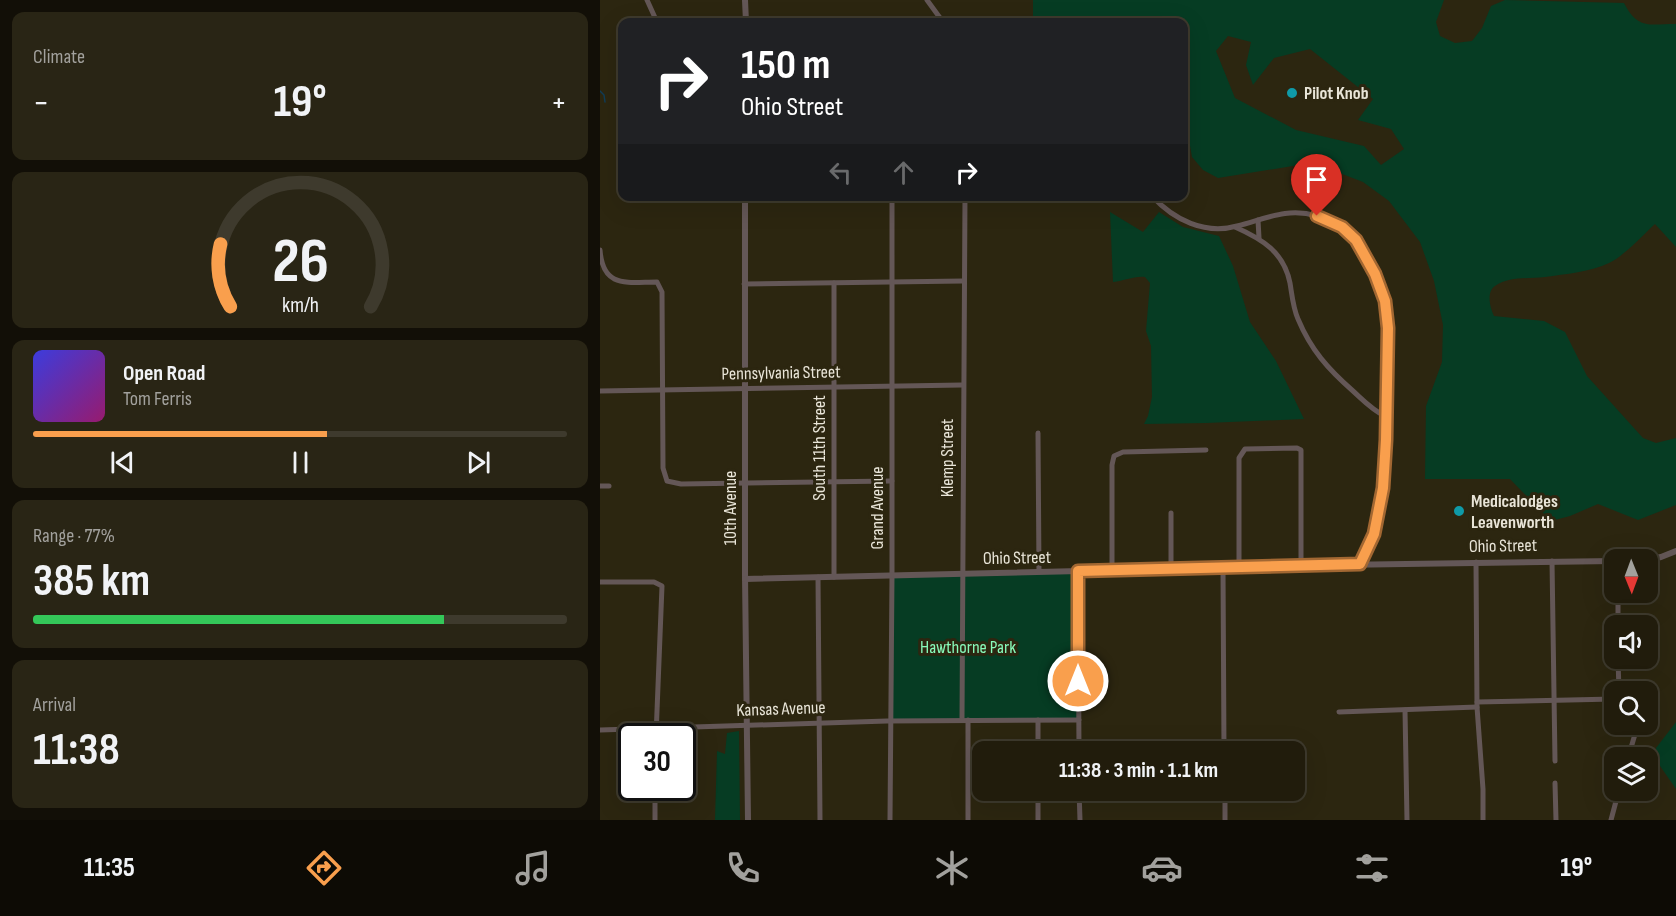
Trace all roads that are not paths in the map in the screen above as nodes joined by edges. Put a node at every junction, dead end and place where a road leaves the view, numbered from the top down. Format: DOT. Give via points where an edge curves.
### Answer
graph roads {
  1 [pos="647,0"];
  2 [pos="745,0"];
  3 [pos="927,0"];
  4 [pos="655,18"];
  5 [pos="746,18"];
  6 [pos="940,18"];
  7 [pos="746,201"];
  8 [pos="892,201"];
  9 [pos="964,201"];
  10 [pos="1157,201"];
  11 [pos="1258,220"];
  12 [pos="1235,227"];
  13 [pos="1259,238"];
  14 [pos="600,250"];
  15 [pos="891,281"];
  16 [pos="963,281"];
  17 [pos="834,283"];
  18 [pos="744,284"];
  19 [pos="891,385"];
  20 [pos="962,385"];
  21 [pos="834,386"];
  22 [pos="745,389"];
  23 [pos="663,390"];
  24 [pos="600,391"];
  25 [pos="1386,416"];
  26 [pos="1038,433"];
  27 [pos="1206,450"];
  28 [pos="892,481"];
  29 [pos="835,482"];
  30 [pos="745,483"];
  31 [pos="600,486"];
  32 [pos="609,486"];
  33 [pos="1171,513"];
  34 [pos="1676,551"];
  35 [pos="1658,558"];
  36 [pos="1552,561"];
  37 [pos="1604,561"];
  38 [pos="1476,562"];
  39 [pos="1360,564"];
  40 [pos="1301,566"];
  41 [pos="1223,568"];
  42 [pos="1239,568"];
  43 [pos="1171,569"];
  44 [pos="1112,570"];
  45 [pos="1078,571"];
  46 [pos="1039,572"];
  47 [pos="962,574"];
  48 [pos="892,575"];
  49 [pos="818,577"];
  50 [pos="834,577"];
  51 [pos="745,579"];
  52 [pos="600,582"];
  53 [pos="1604,699"];
  54 [pos="1555,700"];
  55 [pos="1477,704"];
  56 [pos="1405,710"];
  57 [pos="1339,712"];
  58 [pos="965,720"];
  59 [pos="1038,720"];
  60 [pos="1078,720"];
  61 [pos="891,721"];
  62 [pos="656,723"];
  63 [pos="819,723"];
  64 [pos="747,725"];
  65 [pos="696,727"];
  66 [pos="618,729"];
  67 [pos="600,730"];
  68 [pos="1038,741"];
  69 [pos="1079,741"];
  70 [pos="1224,741"];
  71 [pos="1555,761"];
  72 [pos="1556,783"];
  73 [pos="655,801"];
  74 [pos="1038,801"];
  75 [pos="1079,801"];
  76 [pos="1225,801"];
  77 [pos="1616,801"];
  78 [pos="655,820"];
  79 [pos="748,820"];
  80 [pos="820,820"];
  81 [pos="890,820"];
  82 [pos="968,820"];
  83 [pos="1038,820"];
  84 [pos="1080,820"];
  85 [pos="1225,820"];
  86 [pos="1407,820"];
  87 [pos="1483,820"];
  88 [pos="1556,820"];
  89 [pos="1611,820"];
  1 -- 4 [label="street"];
  2 -- 5 [label="street"];
  3 -- 6 [label="street"];
  7 -- 18 [label="street, 10th Avenue"];
  8 -- 15 [label="street, Grand Avenue"];
  9 -- 16 [label="street, Klemp Street"];
  10 -- 12 [label="street" via="1178,218 1196,225"];
  11 -- 12 [label="street"];
  11 -- 13 [label="street"];
  11 -- 25 [label="street" via="1280,213 1304,213 1342,227 1356,240 1385,301"];
  12 -- 13 [label="street"];
  13 -- 25 [label="street" via="1285,267 1297,316 1314,351 1374,410"];
  14 -- 23 [label="street" via="604,271 611,278 623,283 657,282 660,287"];
  15 -- 16 [label="street"];
  15 -- 17 [label="street"];
  15 -- 19 [label="street, Grand Avenue"];
  16 -- 20 [label="street, Klemp Street"];
  17 -- 18 [label="street"];
  17 -- 21 [label="street, South 11th Street"];
  18 -- 22 [label="street, 10th Avenue"];
  19 -- 20 [label="street, Pennsylvania Street"];
  19 -- 21 [label="street, Pennsylvania Street"];
  19 -- 28 [label="street, Grand Avenue"];
  20 -- 47 [label="street, Klemp Street"];
  21 -- 22 [label="street, Pennsylvania Street"];
  21 -- 29 [label="street, South 11th Street"];
  22 -- 23 [label="street, Pennsylvania Street"];
  22 -- 30 [label="street, 10th Avenue"];
  23 -- 24 [label="street, Pennsylvania Street"];
  23 -- 30 [label="street" via="663,468 667,481"];
  25 -- 39 [label="street" via="1379,515"];
  26 -- 46 [label="street"];
  27 -- 44 [label="street" via="1123,452 1113,458"];
  28 -- 29 [label="street"];
  28 -- 48 [label="street, Grand Avenue"];
  29 -- 30 [label="street"];
  29 -- 50 [label="street, South 11th Street"];
  30 -- 51 [label="street, 10th Avenue"];
  31 -- 32 [label="street"];
  33 -- 43 [label="street"];
  34 -- 35 [label="street"];
  36 -- 37 [label="street, Ohio Street"];
  36 -- 38 [label="street, Ohio Street"];
  36 -- 54 [label="street"];
  38 -- 39 [label="street, Ohio Street"];
  38 -- 55 [label="street"];
  39 -- 40 [label="street, Ohio Street"];
  40 -- 42 [label="street, Ohio Street"];
  40 -- 42 [label="street" via="1301,450 1245,449 1239,458"];
  41 -- 42 [label="street, Ohio Street"];
  41 -- 43 [label="street, Ohio Street"];
  41 -- 70 [label="street"];
  43 -- 44 [label="street, Ohio Street"];
  44 -- 45 [label="street, Ohio Street"];
  45 -- 46 [label="street, Ohio Street"];
  45 -- 60 [label="street"];
  46 -- 47 [label="street, Ohio Street"];
  47 -- 48 [label="street, Ohio Street"];
  47 -- 58 [label="street, Klemp Street"];
  48 -- 50 [label="street, Ohio Street"];
  48 -- 61 [label="street, Grand Avenue"];
  49 -- 50 [label="street, Ohio Street"];
  49 -- 51 [label="street, Ohio Street"];
  49 -- 63 [label="street"];
  51 -- 64 [label="street, 10th Avenue"];
  52 -- 62 [label="street" via="659,583 663,591"];
  53 -- 54 [label="street"];
  54 -- 55 [label="street"];
  54 -- 71 [label="street"];
  55 -- 56 [label="street"];
  55 -- 87 [label="street"];
  56 -- 57 [label="street"];
  56 -- 86 [label="street"];
  58 -- 59 [label="street, Kansas Avenue"];
  58 -- 61 [label="street, Kansas Avenue"];
  58 -- 82 [label="street, Klemp Street"];
  59 -- 60 [label="street, Kansas Avenue"];
  59 -- 68 [label="street"];
  60 -- 69 [label="street"];
  61 -- 63 [label="street, Kansas Avenue"];
  61 -- 81 [label="street, Grand Avenue"];
  63 -- 64 [label="street, Kansas Avenue"];
  63 -- 80 [label="street"];
  64 -- 65 [label="street, Kansas Avenue"];
  64 -- 79 [label="street, 10th Avenue"];
  66 -- 67 [label="street, Kansas Avenue"];
  72 -- 88 [label="street"];
  73 -- 78 [label="street"];
  74 -- 83 [label="street"];
  75 -- 84 [label="street"];
  76 -- 85 [label="street"];
  77 -- 89 [label="street"];
}
